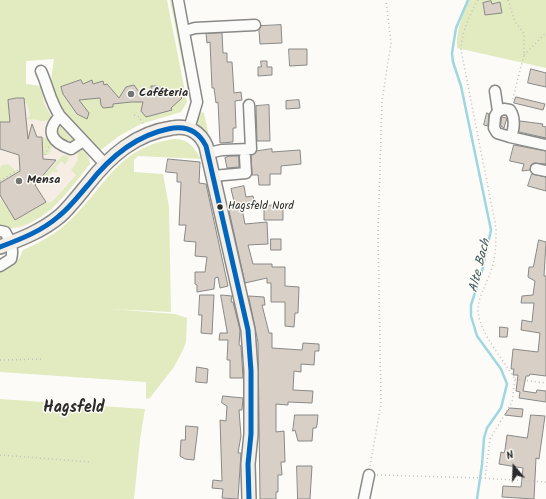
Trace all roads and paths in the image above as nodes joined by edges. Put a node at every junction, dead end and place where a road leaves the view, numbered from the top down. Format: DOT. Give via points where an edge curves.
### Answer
graph roads {
  1 [pos="178,0"];
  2 [pos="386,0"];
  3 [pos="478,0"];
  4 [pos="508,0"];
  5 [pos="254,25"];
  6 [pos="184,31"];
  7 [pos="546,33"];
  8 [pos="524,55"];
  9 [pos="41,71"];
  10 [pos="495,91"];
  11 [pos="249,105"];
  12 [pos="498,110"];
  13 [pos="510,110"];
  14 [pos="134,115"];
  15 [pos="60,116"];
  16 [pos="142,122"];
  17 [pos="189,129"];
  18 [pos="510,137"];
  19 [pos="83,141"];
  20 [pos="45,142"];
  21 [pos="546,145"];
  22 [pos="208,153"];
  23 [pos="45,155"];
  24 [pos="246,157"];
  25 [pos="105,164"];
  26 [pos="536,169"];
  27 [pos="18,170"];
  28 [pos="546,172"];
  29 [pos="213,176"];
  30 [pos="0,181"];
  31 [pos="0,231"];
  32 [pos="5,245"];
  33 [pos="0,266"];
  34 [pos="43,359"];
  35 [pos="0,360"];
  36 [pos="515,379"];
  37 [pos="546,383"];
  38 [pos="0,456"];
  39 [pos="90,462"];
  40 [pos="369,475"];
  41 [pos="484,478"];
  42 [pos="546,482"];
  43 [pos="249,499"];
  44 [pos="364,499"];
  1 -- 6 [label="street"];
  2 -- 40 [label="path" via="391,43 382,101 379,194 381,404"];
  3 -- 36 [label="path" via="466,24 460,50 496,228 492,269 478,311 485,332"];
  4 -- 8 [label="path" via="515,22 524,33"];
  5 -- 6 [label="street" via="195,28"];
  6 -- 17 [label="street" via="198,102"];
  7 -- 8 [label="path"];
  8 -- 13 [label="path"];
  9 -- 15 [label="street" via="48,85 54,109"];
  10 -- 12 [label="street"];
  11 -- 22 [label="street" via="251,149"];
  12 -- 13 [label="street"];
  12 -- 18 [label="street" via="493,121 494,128 497,133"];
  13 -- 18 [label="street" via="514,120"];
  14 -- 16 [label="path"];
  15 -- 19 [label="street"];
  15 -- 19 [label="street" via="52,123 52,134 65,147 71,149"];
  17 -- 22 [label="main road" via="201,137"];
  17 -- 25 [label="main road" via="169,128 144,136 125,146"];
  18 -- 21 [label="street"];
  19 -- 25 [label="street"];
  20 -- 23 [label="path" via="49,146"];
  22 -- 29 [label="main road"];
  24 -- 29 [label="street" via="246,173"];
  25 -- 32 [label="main road" via="60,216 35,233"];
  26 -- 28 [label="street"];
  27 -- 30 [label="path"];
  29 -- 43 [label="main road" via="248,330 251,372"];
  31 -- 32 [label="street" via="5,232"];
  32 -- 33 [label="street" via="13,252 11,259"];
  34 -- 35 [label="path"];
  36 -- 37 [label="path"];
  36 -- 41 [label="path" via="512,402 490,438"];
  38 -- 39 [label="path"];
  40 -- 41 [label="path"];
  40 -- 44 [label="street"];
  41 -- 42 [label="path"];
}
